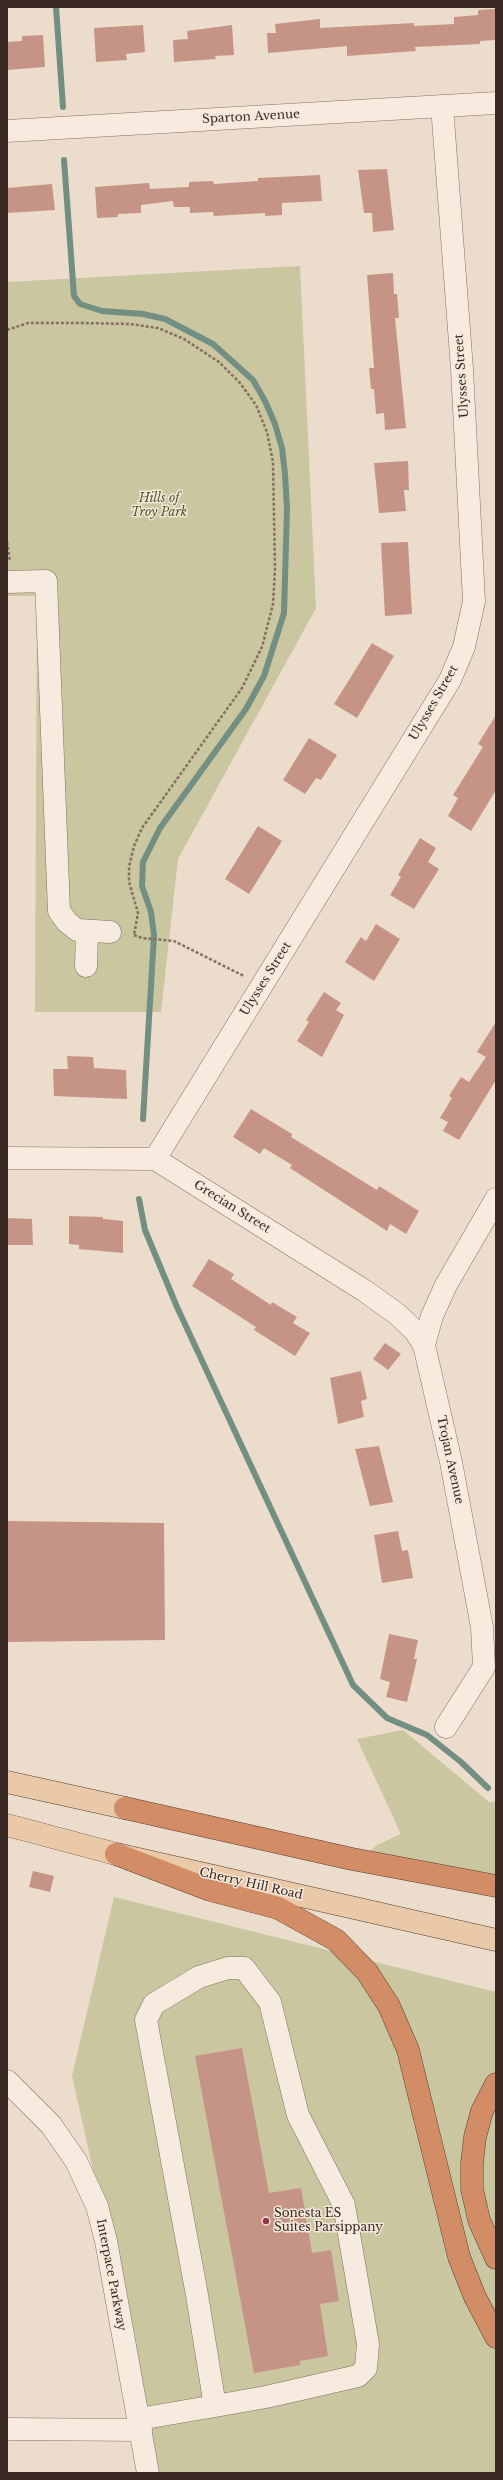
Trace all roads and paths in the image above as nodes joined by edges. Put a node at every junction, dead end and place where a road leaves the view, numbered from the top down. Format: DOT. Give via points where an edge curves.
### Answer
graph roads {
  1 [pos="496,103"];
  2 [pos="442,106"];
  3 [pos="7,131"];
  4 [pos="7,330"];
  5 [pos="7,582"];
  6 [pos="87,931"];
  7 [pos="110,932"];
  8 [pos="134,935"];
  9 [pos="142,938"];
  10 [pos="86,966"];
  11 [pos="262,986"];
  12 [pos="7,1158"];
  13 [pos="155,1159"];
  14 [pos="496,1199"];
  15 [pos="424,1345"];
  16 [pos="446,1727"];
  17 [pos="7,1782"];
  18 [pos="125,1808"];
  19 [pos="7,1825"];
  20 [pos="116,1854"];
  21 [pos="496,1886"];
  22 [pos="496,1940"];
  23 [pos="7,2081"];
  24 [pos="496,2084"];
  25 [pos="496,2258"];
  26 [pos="496,2337"];
  27 [pos="214,2406"];
  28 [pos="140,2424"];
  29 [pos="7,2429"];
  30 [pos="148,2473"];
  1 -- 2 [label="street, Sparton Avenue"];
  2 -- 3 [label="street, Sparton Avenue"];
  2 -- 11 [label="street, Ulysses Street" via="462,377 474,601 472,617 464,647 450,680"];
  4 -- 8 [label="path" via="28,323 130,324 158,328 184,339 219,362 240,383 252,400 267,432 273,462 275,569 273,604 262,647 242,688 142,828 134,846 128,882 138,913"];
  5 -- 6 [label="street" via="46,581 59,911 77,930"];
  6 -- 7 [label="street"];
  6 -- 10 [label="street"];
  9 -- 11 [label="path" via="174,941"];
  11 -- 13 [label="street, Ulysses Street"];
  12 -- 13 [label="street"];
  13 -- 15 [label="street, Grecian Street" via="366,1291 397,1314"];
  14 -- 15 [label="street, Trojan Avenue" via="446,1286 432,1316"];
  15 -- 16 [label="street, Trojan Avenue" via="451,1462 482,1627 484,1667"];
  17 -- 18 [label="main road"];
  18 -- 21 [label="highway" via="352,1859"];
  19 -- 20 [label="main road, Cherry Hill Road"];
  20 -- 22 [label="main road, Cherry Hill Road"];
  20 -- 26 [label="highway" via="210,1890 278,1908 336,1940 367,1972 389,2006 408,2050 459,2257 475,2297"];
  23 -- 28 [label="street, Interpace Parkway" via="51,2125 76,2161 97,2206 106,2241"];
  24 -- 25 [label="highway" via="482,2111 475,2136 472,2189 479,2220"];
  27 -- 27 [label="street" via="358,2376 366,2368 368,2344 344,2205 298,2115 270,2002 244,1968 228,1968 199,1977 154,2004 146,2020 197,2295"];
  27 -- 28 [label="street"];
  28 -- 29 [label="street"];
  28 -- 30 [label="street, Interpace Parkway"];
}
